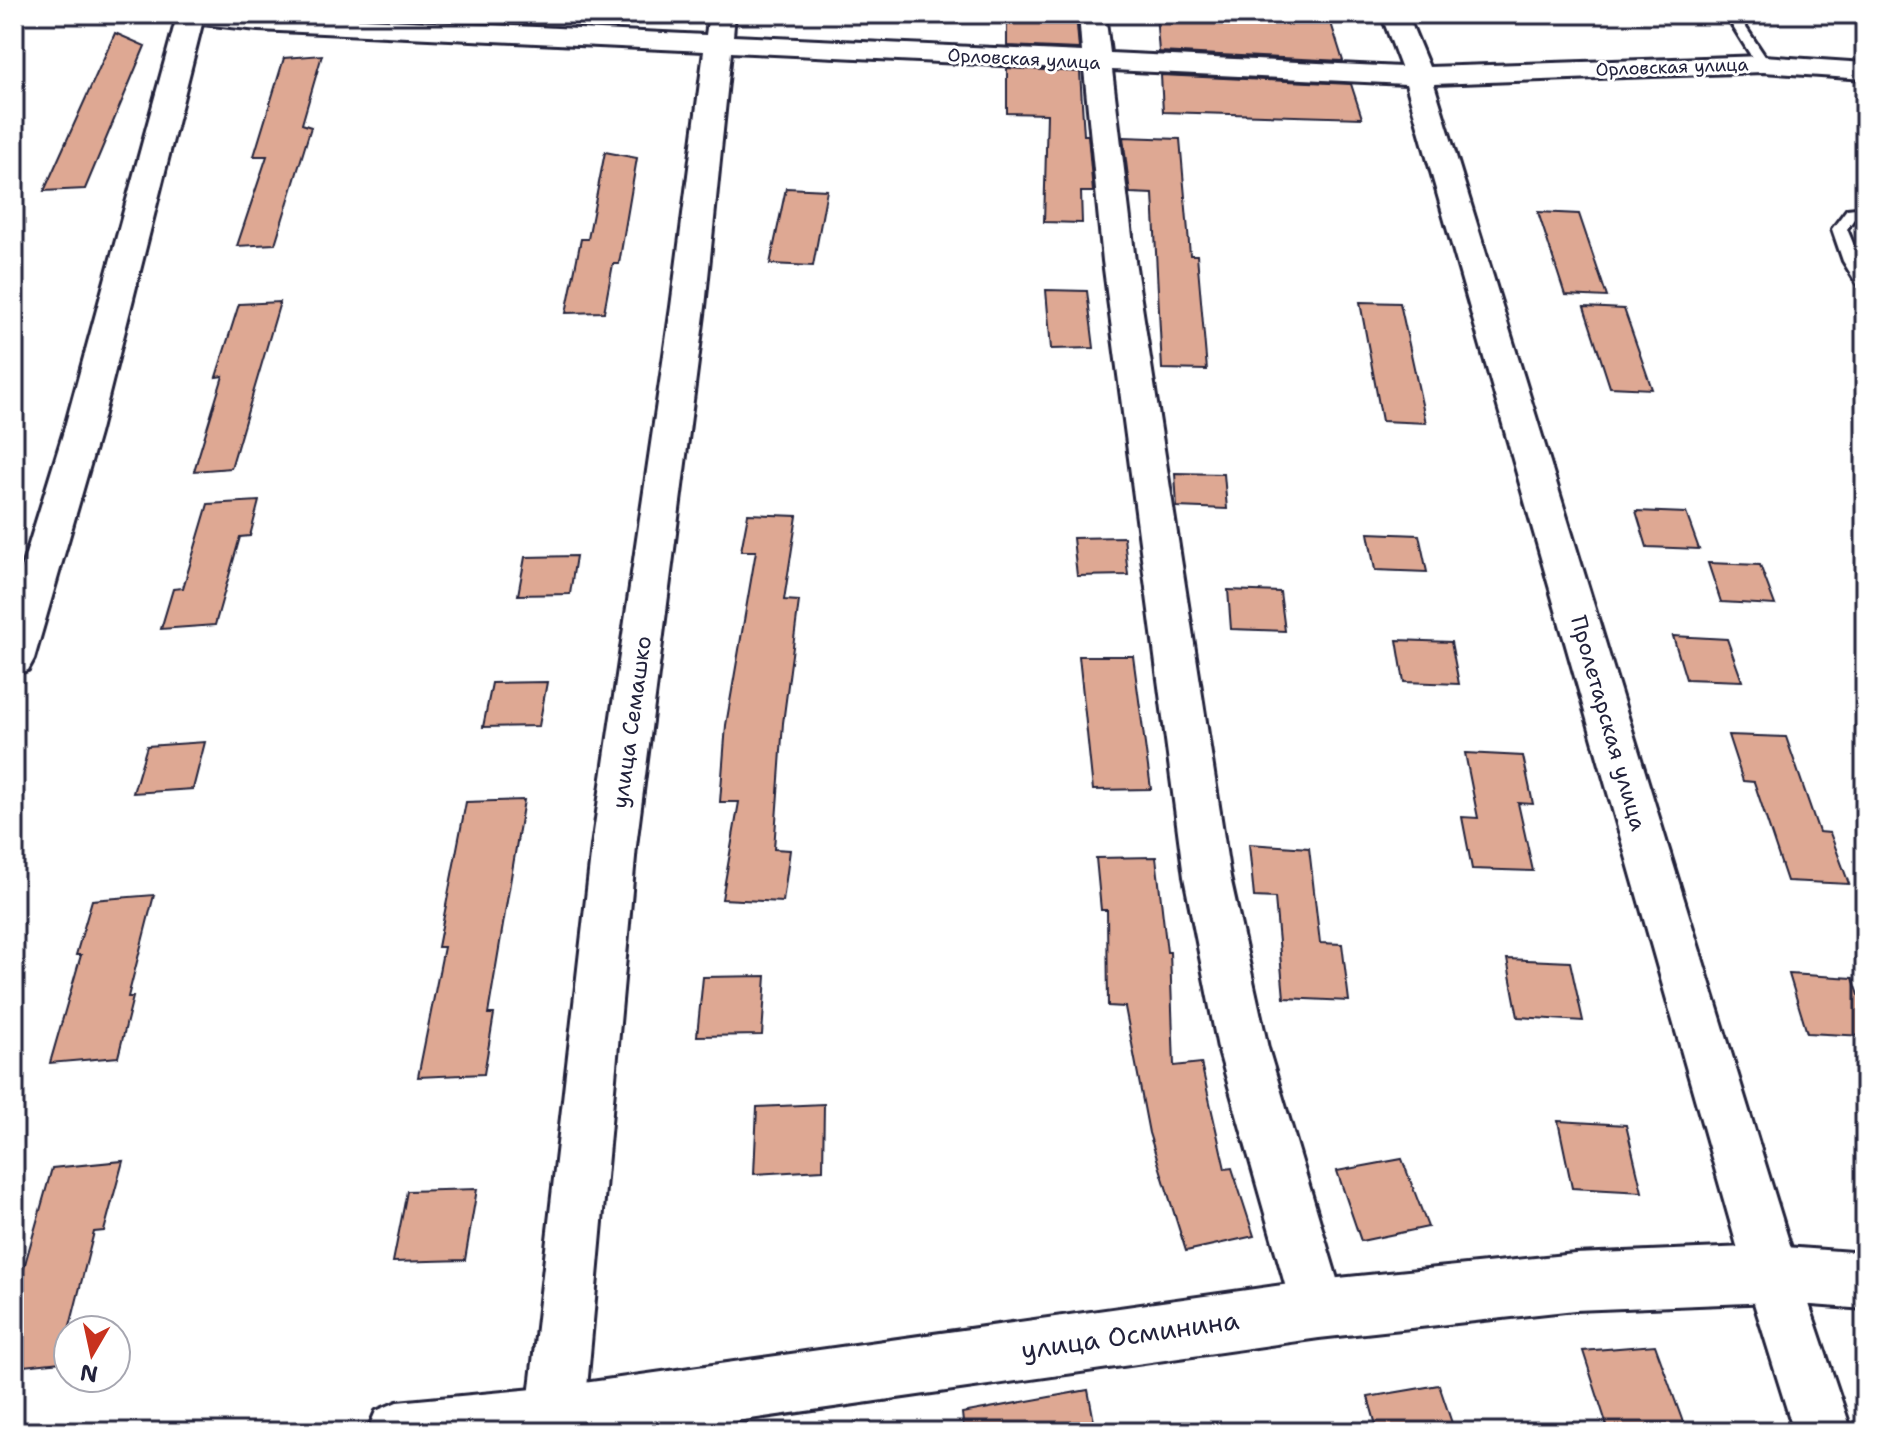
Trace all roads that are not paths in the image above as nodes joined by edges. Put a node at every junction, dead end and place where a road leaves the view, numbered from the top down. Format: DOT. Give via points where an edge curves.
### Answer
graph roads {
  1 [pos="184,14"];
  2 [pos="191,14"];
  3 [pos="1092,14"];
  4 [pos="1394,14"];
  5 [pos="1731,14"];
  6 [pos="720,28"];
  7 [pos="1097,63"];
  8 [pos="1763,64"];
  9 [pos="1865,71"];
  10 [pos="1418,76"];
  11 [pos="1865,211"];
  12 [pos="1865,286"];
  13 [pos="14,659"];
  14 [pos="1772,1274"];
  15 [pos="1865,1281"];
  16 [pos="1319,1309"];
  17 [pos="554,1424"];
  18 [pos="397,1432"];
  19 [pos="1823,1432"];
  1 -- 2 [label="street, Орловская улица"];
  2 -- 6 [label="street, Орловская улица" via="258,22"];
  2 -- 13 [label="street" via="81,434"];
  3 -- 7 [label="street"];
  4 -- 10 [label="street, Пролетарская улица"];
  5 -- 8 [label="lane"];
  6 -- 7 [label="street, Орловская улица"];
  6 -- 17 [label="street, улица Семашко" via="688,307 614,846"];
  7 -- 10 [label="street, Орловская улица"];
  7 -- 16 [label="street" via="1119,261 1207,877 1243,1048"];
  8 -- 9 [label="street, Орловская улица"];
  8 -- 10 [label="street, Орловская улица"];
  10 -- 14 [label="street, Пролетарская улица"];
  11 -- 12 [label="lane" via="1852,212 1839,229"];
  14 -- 15 [label="street, улица Осминина"];
  14 -- 16 [label="street, улица Осминина" via="1575,1282"];
  14 -- 19 [label="street, Пролетарская улица"];
  16 -- 17 [label="street, улица Осминина"];
  17 -- 18 [label="street, улица Осминина"];
}
